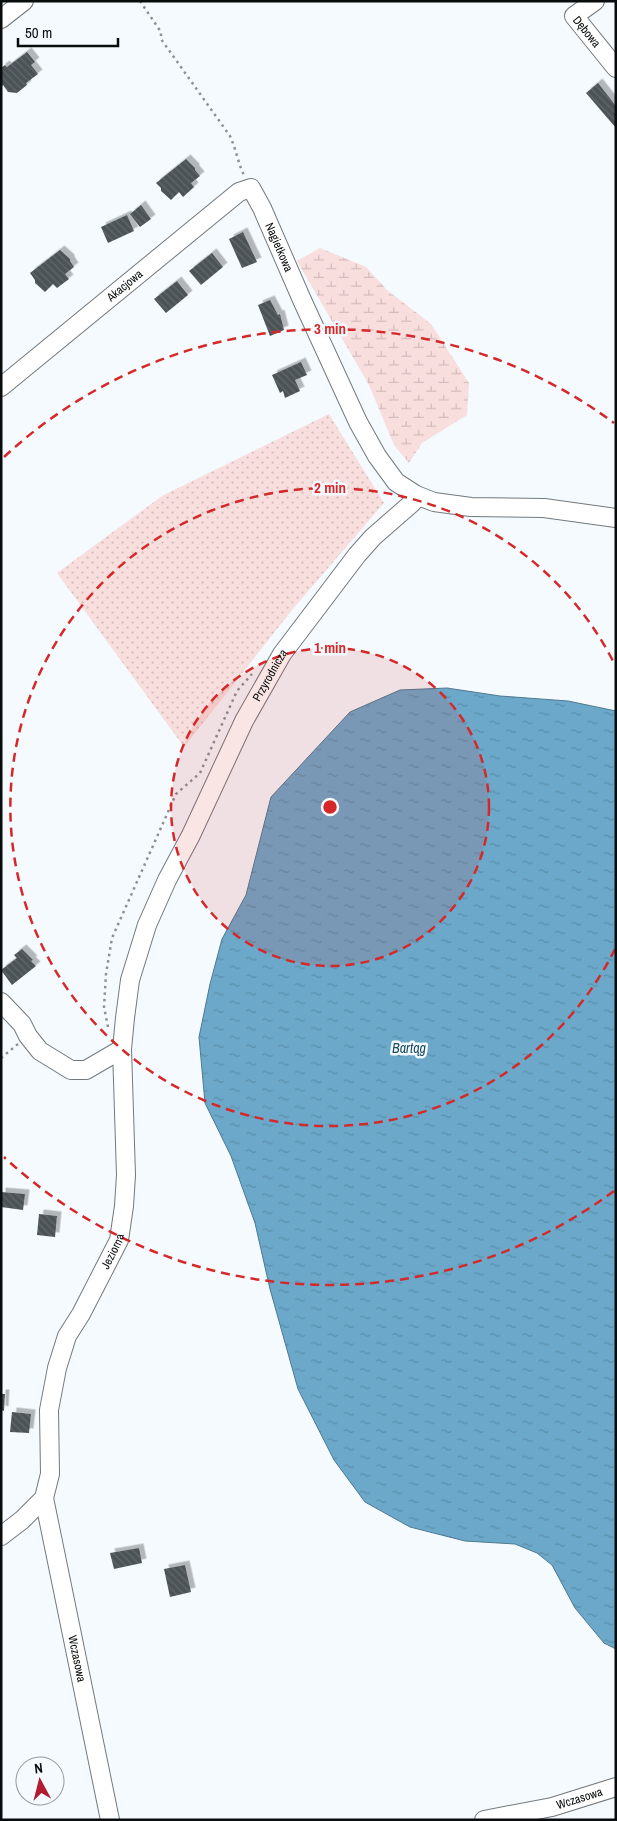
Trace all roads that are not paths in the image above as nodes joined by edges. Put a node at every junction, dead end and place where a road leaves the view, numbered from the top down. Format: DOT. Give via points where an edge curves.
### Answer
graph roads {
  1 [pos="24,1"];
  2 [pos="595,1"];
  3 [pos="1,19"];
  4 [pos="616,68"];
  5 [pos="251,188"];
  6 [pos="1,386"];
  7 [pos="416,495"];
  8 [pos="616,518"];
  9 [pos="1,1002"];
  10 [pos="122,1049"];
  11 [pos="44,1498"];
  12 [pos="1,1536"];
  13 [pos="616,1787"];
  14 [pos="110,1820"];
  15 [pos="484,1820"];
  1 -- 3 [label="street"];
  2 -- 4 [label="street, Dębowa" via="574,16"];
  5 -- 6 [label="street, Akacjowa" via="239,192"];
  5 -- 7 [label="street, Nagietkowa" via="358,422 396,482"];
  7 -- 8 [label="street" via="434,502 471,508 544,508"];
  7 -- 10 [label="street, Przyrodnicza" via="412,503 372,537 324,598 282,654 244,721 147,925 130,980"];
  9 -- 10 [label="street" via="40,1050 71,1070 86,1070"];
  10 -- 11 [label="street, Jeziorna" via="126,1175 122,1223 112,1255 67,1336 57,1368 49,1410 50,1474"];
  11 -- 12 [label="street"];
  11 -- 14 [label="street, Wczasowa"];
  13 -- 15 [label="street, Wczasowa" via="552,1807"];
}
